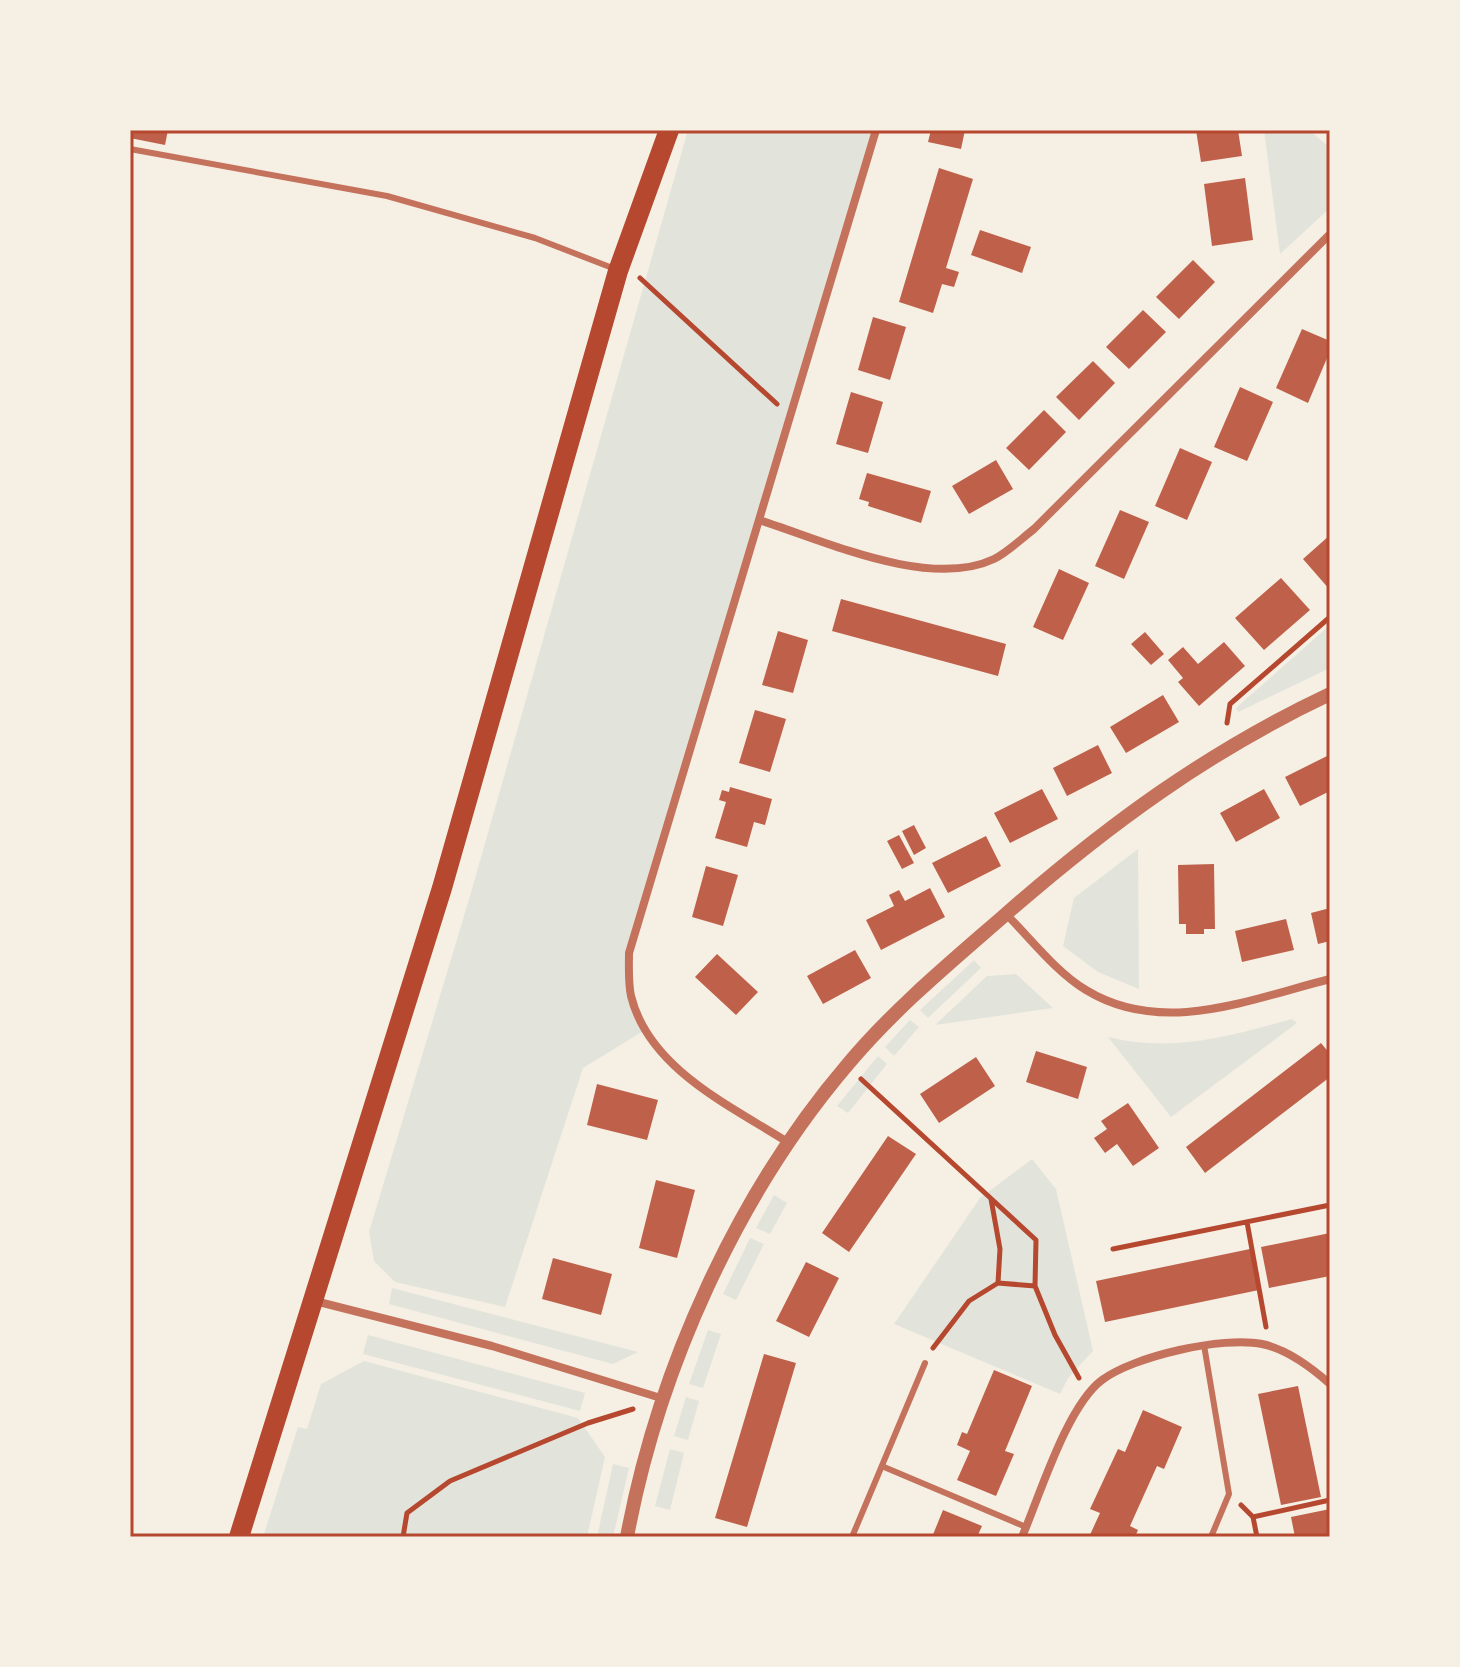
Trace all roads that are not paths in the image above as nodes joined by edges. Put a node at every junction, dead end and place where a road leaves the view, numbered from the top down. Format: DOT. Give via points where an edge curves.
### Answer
graph roads {
  1 [pos="669,130"];
  2 [pos="876,130"];
  3 [pos="130,149"];
  4 [pos="1330,234"];
  5 [pos="620,266"];
  6 [pos="759,520"];
  7 [pos="1330,694"];
  8 [pos="1006,914"];
  9 [pos="1330,979"];
  10 [pos="790,1144"];
  11 [pos="315,1301"];
  12 [pos="1204,1345"];
  13 [pos="925,1363"];
  14 [pos="1330,1384"];
  15 [pos="665,1400"];
  16 [pos="884,1467"];
  17 [pos="1026,1527"];
  18 [pos="239,1537"];
  19 [pos="627,1537"];
  20 [pos="852,1537"];
  21 [pos="1022,1537"];
  22 [pos="1211,1537"];
  1 -- 5 [label="main road"];
  2 -- 6 [label="street"];
  3 -- 5 [label="lane" via="387,196"];
  4 -- 6 [label="street" via="1034,529 993,559 949,570 903,565"];
  5 -- 11 [label="main road" via="442,888"];
  6 -- 10 [label="street" via="639,912 629,953 631,995 645,1030 670,1063"];
  7 -- 8 [label="street" via="1223,749 1112,825"];
  8 -- 9 [label="street" via="1084,989 1117,1007 1148,1014 1182,1015"];
  8 -- 10 [label="street" via="904,1004 846,1066"];
  10 -- 15 [label="street" via="743,1214 712,1277"];
  11 -- 15 [label="street" via="492,1346"];
  11 -- 18 [label="main road"];
  12 -- 14 [label="street" via="1262,1344 1309,1366"];
  12 -- 17 [label="street" via="1156,1356 1102,1380 1072,1418"];
  12 -- 22 [label="lane" via="1229,1494"];
  13 -- 16 [label="lane"];
  15 -- 19 [label="street"];
  16 -- 17 [label="lane"];
  16 -- 20 [label="lane"];
  17 -- 21 [label="street"];
}
